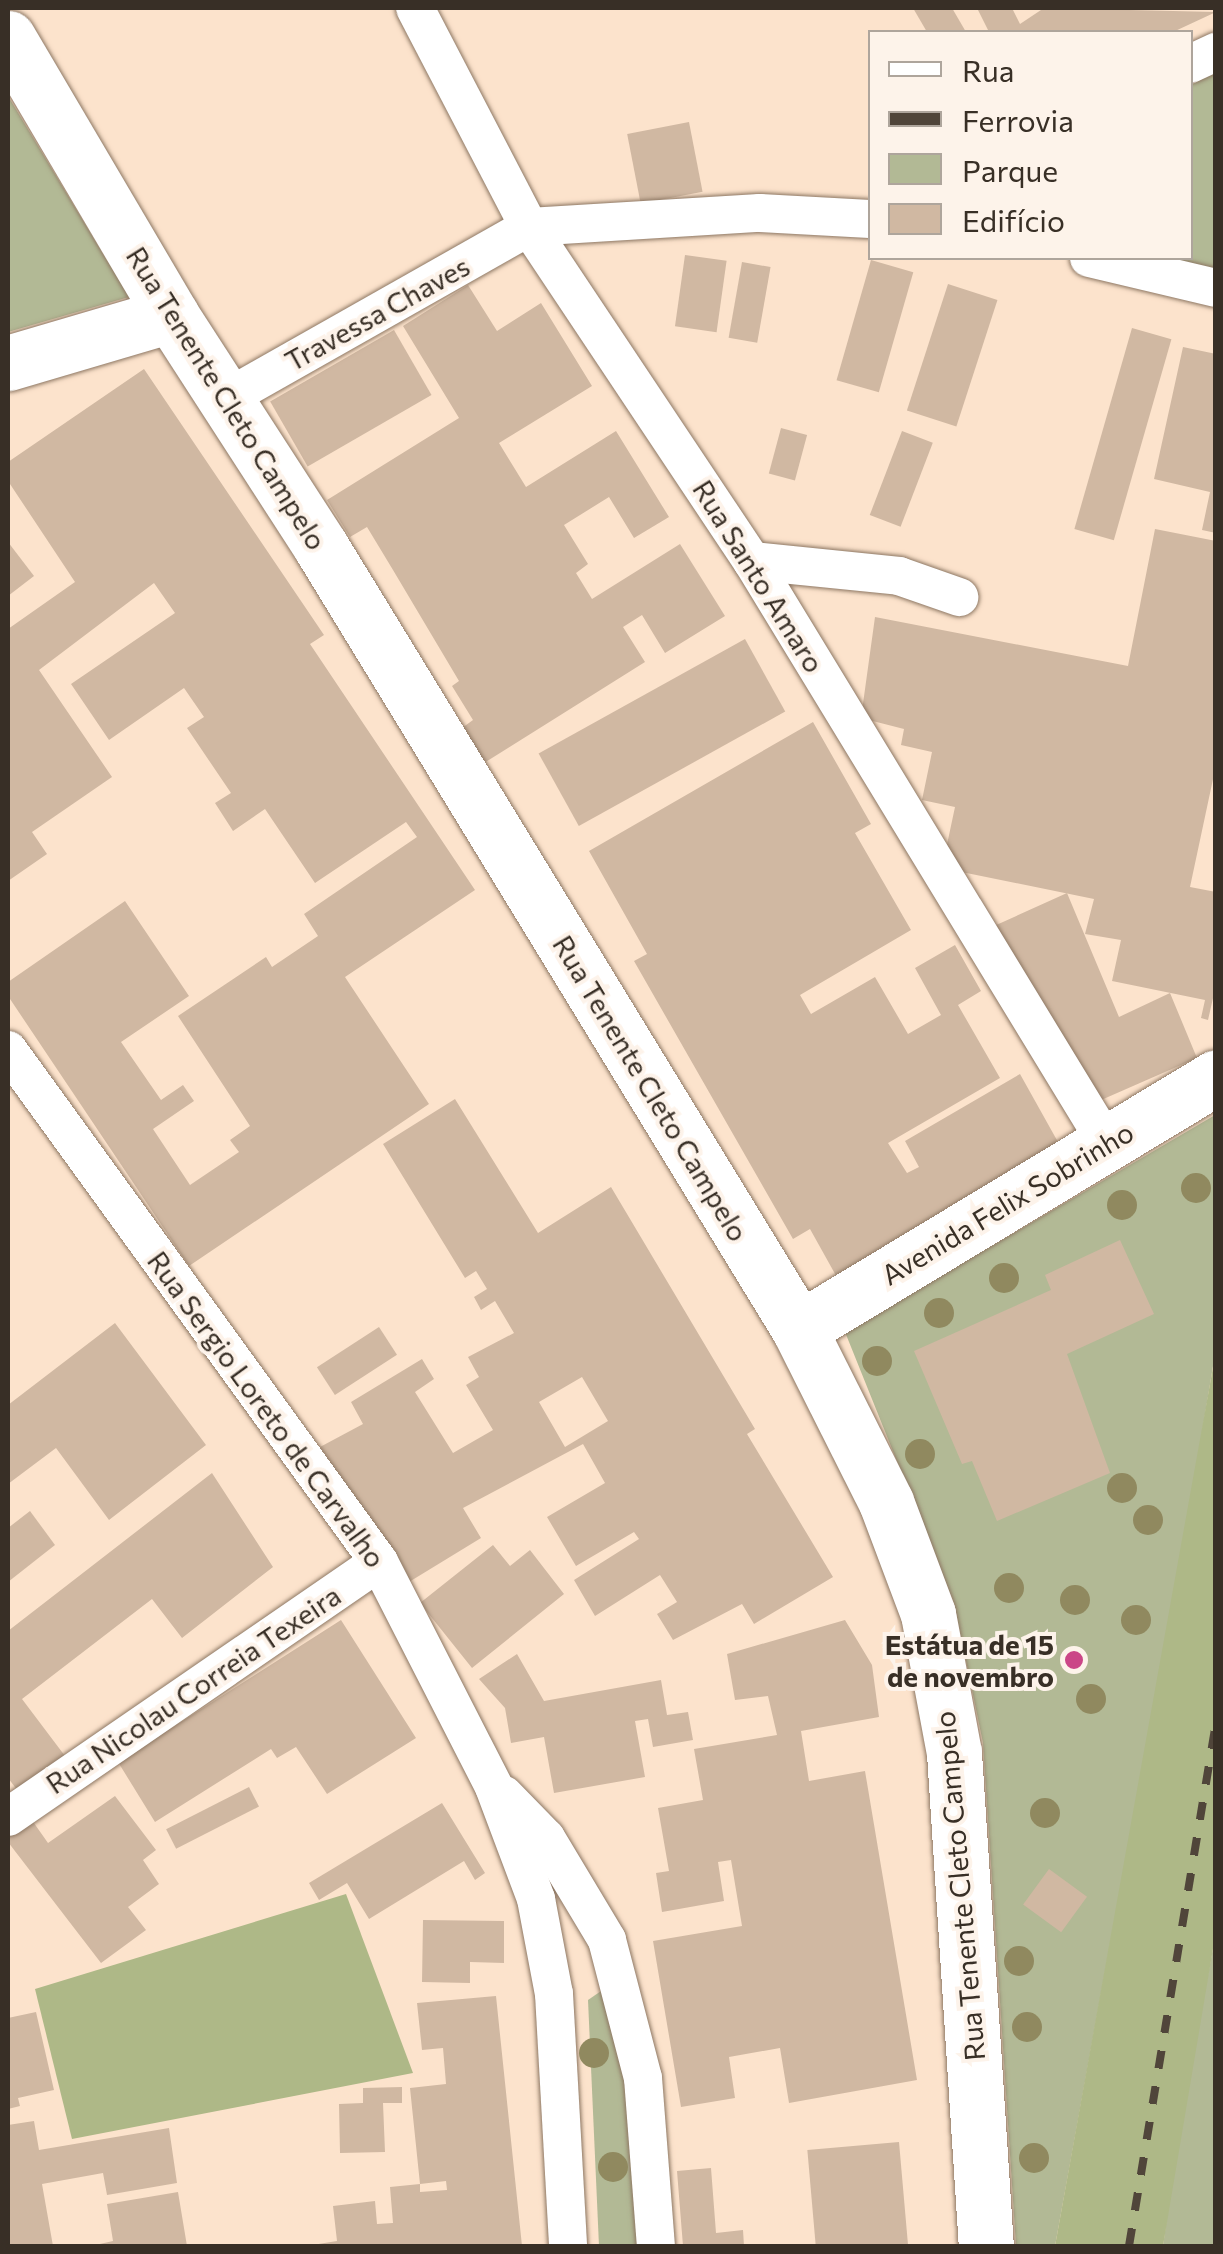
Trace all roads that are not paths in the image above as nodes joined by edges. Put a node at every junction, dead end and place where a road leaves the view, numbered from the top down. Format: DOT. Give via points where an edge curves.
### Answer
graph roads {
  1 [pos="415,8"];
  2 [pos="8,38"];
  3 [pos="1216,52"];
  4 [pos="1193,63"];
  5 [pos="868,219"];
  6 [pos="530,226"];
  7 [pos="1097,260"];
  8 [pos="1216,288"];
  9 [pos="171,315"];
  10 [pos="8,363"];
  11 [pos="225,398"];
  12 [pos="752,561"];
  13 [pos="959,597"];
  14 [pos="9,1054"];
  15 [pos="1216,1078"];
  16 [pos="1106,1142"];
  17 [pos="799,1329"];
  18 [pos="379,1562"];
  19 [pos="494,1787"];
  20 [pos="8,1817"];
  21 [pos="568,2246"];
  22 [pos="656,2246"];
  23 [pos="986,2246"];
  1 -- 6 [label="street, Rua Santo Amaro"];
  2 -- 9 [label="main road, Rua Tenente Cleto Campelo"];
  3 -- 4 [label="street"];
  5 -- 6 [label="street" via="760,213"];
  6 -- 11 [label="street, Travessa Chaves"];
  6 -- 12 [label="street, Rua Santo Amaro"];
  7 -- 8 [label="street"];
  9 -- 10 [label="main road"];
  9 -- 11 [label="main road, Rua Tenente Cleto Campelo"];
  11 -- 17 [label="main road, Rua Tenente Cleto Campelo"];
  12 -- 13 [label="street" via="899,576"];
  12 -- 16 [label="street, Rua Santo Amaro"];
  14 -- 18 [label="street, Rua Sergio Loreto de Carvalho"];
  15 -- 16 [label="main road, Avenida Felix Sobrinho"];
  16 -- 17 [label="main road, Avenida Felix Sobrinho"];
  17 -- 23 [label="main road, Rua Tenente Cleto Campelo" via="886,1502 928,1614 954,1753"];
  18 -- 19 [label="street, Rua Sergio Loreto de Carvalho"];
  18 -- 20 [label="street, Rua Nicolau Correia Texeira"];
  19 -- 21 [label="street, Rua Sergio Loreto de Carvalho" via="536,1899 554,1994"];
  19 -- 22 [label="street, Rua Sergio Loreto de Carvalho" via="546,1838 607,1940 643,2078"];
}
